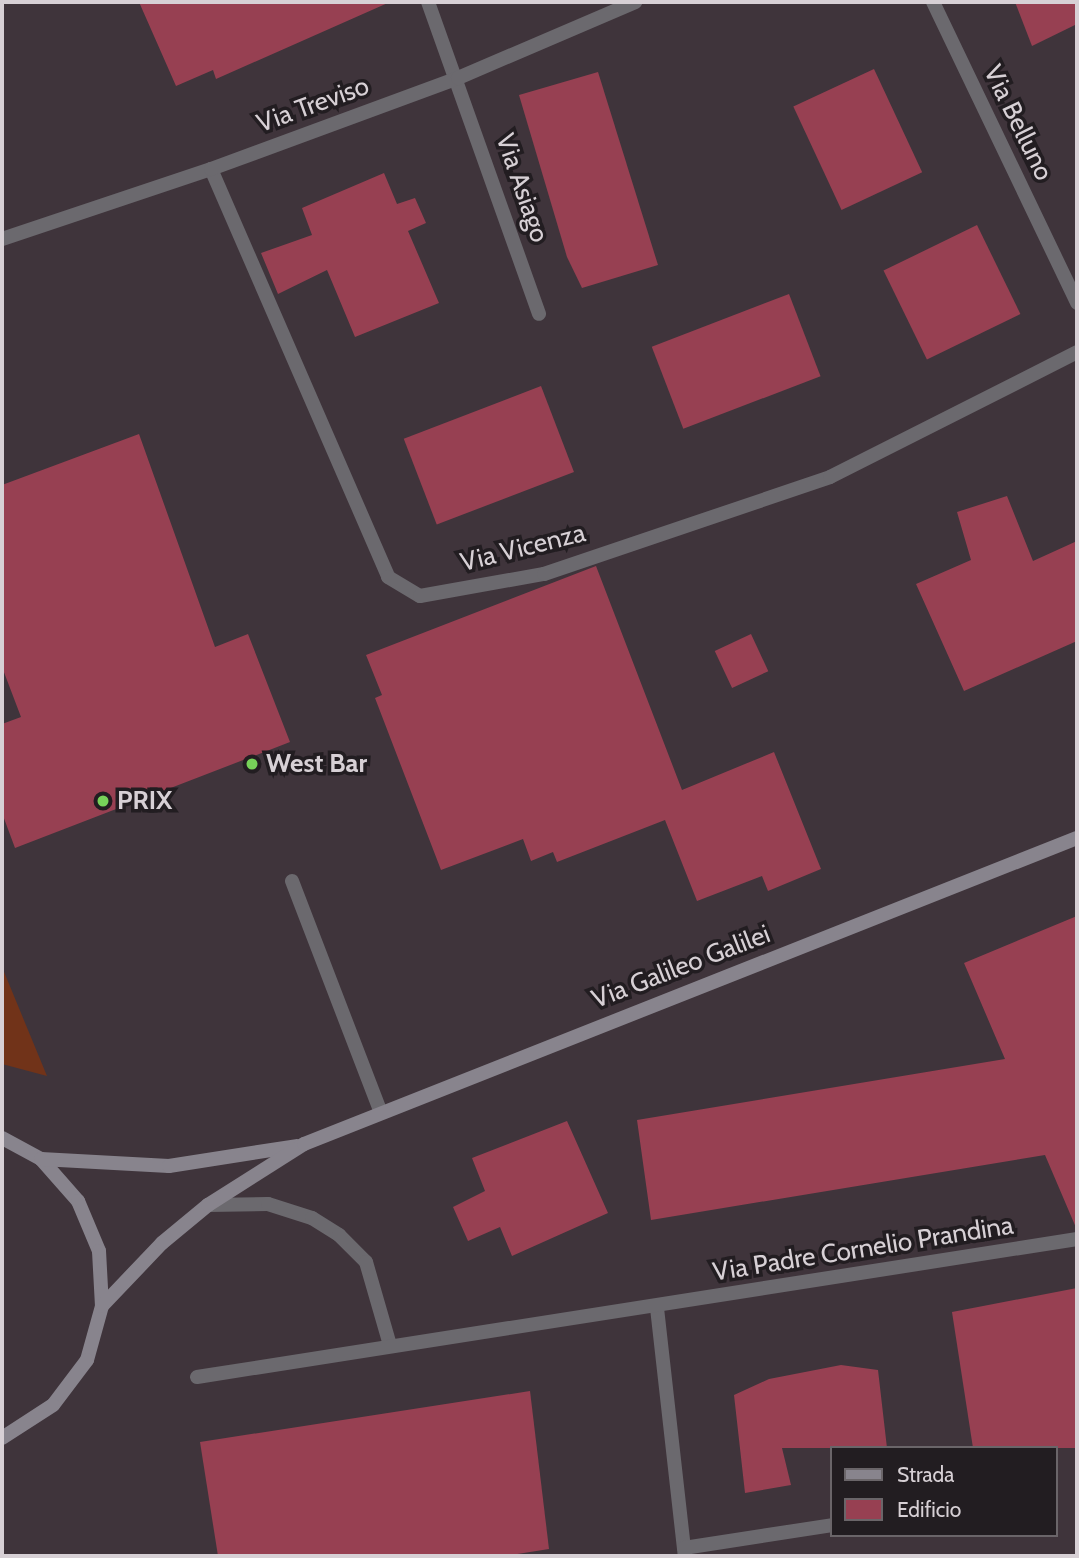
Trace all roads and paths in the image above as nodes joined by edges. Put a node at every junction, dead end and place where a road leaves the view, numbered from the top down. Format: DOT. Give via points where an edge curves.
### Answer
graph roads {
  1 [pos="428,2"];
  2 [pos="635,2"];
  3 [pos="933,2"];
  4 [pos="458,78"];
  5 [pos="211,169"];
  6 [pos="2,239"];
  7 [pos="1077,303"];
  8 [pos="539,314"];
  9 [pos="1077,352"];
  10 [pos="1077,838"];
  11 [pos="292,881"];
  12 [pos="381,1113"];
  13 [pos="2,1138"];
  14 [pos="304,1144"];
  15 [pos="41,1159"];
  16 [pos="208,1205"];
  17 [pos="1077,1239"];
  18 [pos="103,1306"];
  19 [pos="657,1308"];
  20 [pos="390,1345"];
  21 [pos="197,1377"];
  22 [pos="2,1438"];
  23 [pos="830,1525"];
  24 [pos="685,1552"];
  1 -- 4 [label="street, Via Asiago"];
  2 -- 4 [label="street, Via Treviso"];
  3 -- 7 [label="street, Via Belluno"];
  4 -- 5 [label="street, Via Treviso"];
  4 -- 8 [label="street, Via Asiago"];
  5 -- 6 [label="street, Via Treviso"];
  5 -- 9 [label="street, Via Vicenza" via="388,576 420,596 544,574 830,477"];
  10 -- 12 [label="main road, Via Galileo Galilei"];
  11 -- 12 [label="street"];
  12 -- 14 [label="main road, Via Galileo Galilei"];
  13 -- 15 [label="main road"];
  14 -- 15 [label="main road, Via Galileo Galilei" via="169,1166"];
  14 -- 16 [label="main road, Via Galileo Galilei"];
  15 -- 18 [label="main road" via="78,1200 99,1251"];
  16 -- 18 [label="main road, Via Galileo Galilei"];
  16 -- 20 [label="street" via="268,1204 312,1218 339,1235 366,1262"];
  17 -- 19 [label="street, Via Padre Cornelio Prandina"];
  18 -- 22 [label="main road" via="87,1360 53,1405"];
  19 -- 20 [label="street, Via Padre Cornelio Prandina"];
  19 -- 24 [label="street"];
  20 -- 21 [label="street, Via Padre Cornelio Prandina"];
  23 -- 24 [label="street"];
}
